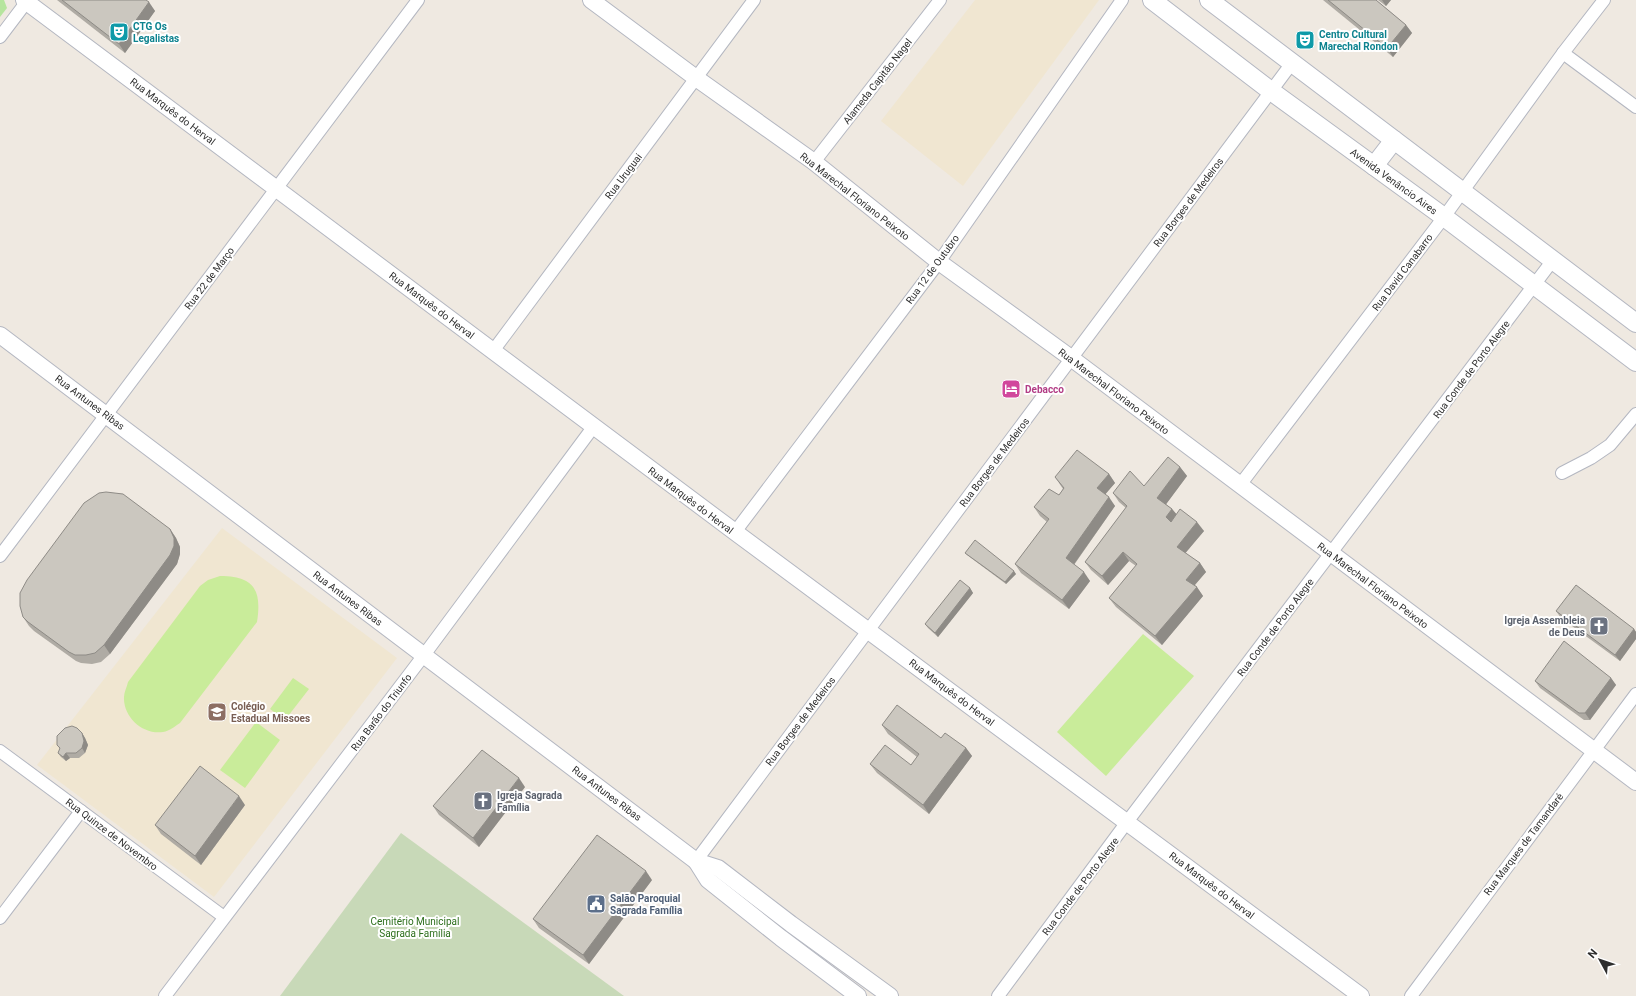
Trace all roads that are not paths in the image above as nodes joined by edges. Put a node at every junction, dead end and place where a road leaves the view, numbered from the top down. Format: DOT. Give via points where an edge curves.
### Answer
graph roads {
  1 [pos="418,0"];
  2 [pos="592,0"];
  3 [pos="754,0"];
  4 [pos="940,0"];
  5 [pos="1122,0"];
  6 [pos="1152,0"];
  7 [pos="1209,0"];
  8 [pos="1604,0"];
  9 [pos="26,1"];
  10 [pos="0,37"];
  11 [pos="1563,52"];
  12 [pos="1292,63"];
  13 [pos="696,78"];
  14 [pos="1271,91"];
  15 [pos="1636,107"];
  16 [pos="1394,140"];
  17 [pos="814,162"];
  18 [pos="1374,166"];
  19 [pos="277,189"];
  20 [pos="1461,191"];
  21 [pos="1444,217"];
  22 [pos="1553,260"];
  23 [pos="939,262"];
  24 [pos="1534,286"];
  25 [pos="1636,323"];
  26 [pos="0,335"];
  27 [pos="493,351"];
  28 [pos="1071,358"];
  29 [pos="1635,359"];
  30 [pos="106,414"];
  31 [pos="1636,414"];
  32 [pos="594,426"];
  33 [pos="1562,473"];
  34 [pos="1240,485"];
  35 [pos="735,532"];
  36 [pos="1331,553"];
  37 [pos="0,556"];
  38 [pos="868,630"];
  39 [pos="424,655"];
  40 [pos="1636,694"];
  41 [pos="0,750"];
  42 [pos="1593,750"];
  43 [pos="1636,782"];
  44 [pos="81,811"];
  45 [pos="1127,822"];
  46 [pos="696,861"];
  47 [pos="224,917"];
  48 [pos="0,918"];
  49 [pos="791,924"];
  50 [pos="781,938"];
  51 [pos="860,975"];
  52 [pos="850,994"];
  53 [pos="165,996"];
  54 [pos="890,996"];
  55 [pos="998,996"];
  56 [pos="1361,996"];
  57 [pos="1411,996"];
  1 -- 19 [label="street, Rua 22 de Março"];
  2 -- 13 [label="street, Rua Marechal Floriano Peixoto"];
  3 -- 13 [label="street, Rua Uruguai"];
  4 -- 17 [label="street, Alameda Capitão Nagel"];
  5 -- 23 [label="street, Rua 12 de Outubro"];
  6 -- 14 [label="main road, Avenida Venâncio Aires"];
  7 -- 12 [label="main road"];
  8 -- 11 [label="street, Rua David Canabarro"];
  9 -- 10 [label="street"];
  9 -- 19 [label="street, Rua Marquês do Herval"];
  11 -- 15 [label="street"];
  11 -- 20 [label="street, Rua David Canabarro"];
  12 -- 14 [label="street, Rua Borges de Medeiros"];
  12 -- 16 [label="main road"];
  13 -- 17 [label="street, Rua Marechal Floriano Peixoto"];
  13 -- 27 [label="street, Rua Uruguai"];
  14 -- 18 [label="main road, Avenida Venâncio Aires"];
  14 -- 28 [label="street, Rua Borges de Medeiros"];
  16 -- 18 [label="main road"];
  16 -- 20 [label="main road"];
  17 -- 23 [label="street, Rua Marechal Floriano Peixoto"];
  18 -- 21 [label="main road, Avenida Venâncio Aires"];
  19 -- 27 [label="street, Rua Marquês do Herval"];
  19 -- 30 [label="street, Rua 22 de Março"];
  20 -- 21 [label="street, Rua David Canabarro"];
  20 -- 22 [label="main road"];
  21 -- 24 [label="main road, Avenida Venâncio Aires"];
  21 -- 34 [label="street, Rua David Canabarro"];
  22 -- 24 [label="street, Rua Conde de Porto Alegre"];
  22 -- 25 [label="main road"];
  23 -- 28 [label="street, Rua Marechal Floriano Peixoto"];
  23 -- 35 [label="street, Rua 12 de Outubro"];
  24 -- 29 [label="main road, Avenida Venâncio Aires"];
  24 -- 36 [label="street, Rua Conde de Porto Alegre"];
  26 -- 30 [label="street, Rua Antunes Ribas"];
  27 -- 32 [label="street, Rua Marquês do Herval"];
  28 -- 34 [label="street, Rua Marechal Floriano Peixoto"];
  28 -- 38 [label="street, Rua Borges de Medeiros"];
  30 -- 37 [label="street, Rua 22 de Março"];
  30 -- 39 [label="street, Rua Antunes Ribas"];
  31 -- 33 [label="street" via="1610,445"];
  32 -- 35 [label="street, Rua Marquês do Herval"];
  32 -- 39 [label="street, Rua Barão do Triunfo"];
  34 -- 36 [label="street, Rua Marechal Floriano Peixoto"];
  35 -- 38 [label="street, Rua Marquês do Herval"];
  36 -- 42 [label="street, Rua Marechal Floriano Peixoto"];
  36 -- 45 [label="street, Rua Conde de Porto Alegre"];
  38 -- 45 [label="street, Rua Marquês do Herval"];
  38 -- 46 [label="street, Rua Borges de Medeiros"];
  39 -- 46 [label="street, Rua Antunes Ribas"];
  39 -- 47 [label="street, Rua Barão do Triunfo"];
  40 -- 42 [label="street, Rua Marques de Tamandaré"];
  41 -- 44 [label="street, Rua Quinze de Novembro"];
  42 -- 43 [label="street, Rua Marechal Floriano Peixoto"];
  42 -- 57 [label="street, Rua Marques de Tamandaré"];
  44 -- 47 [label="street, Rua Quinze de Novembro"];
  44 -- 48 [label="street"];
  45 -- 55 [label="street, Rua Conde de Porto Alegre"];
  45 -- 56 [label="street, Rua Marquês do Herval"];
  46 -- 49 [label="street, Rua Antunes Ribas" via="718,868"];
  46 -- 50 [label="street, Rua Antunes Ribas" via="708,880"];
  47 -- 53 [label="street, Rua Barão do Triunfo"];
  49 -- 50 [label="street"];
  49 -- 51 [label="street, Rua Antunes Ribas"];
  50 -- 52 [label="street, Rua Antunes Ribas"];
  51 -- 52 [label="street"];
  51 -- 54 [label="street, Rua Antunes Ribas"];
}
